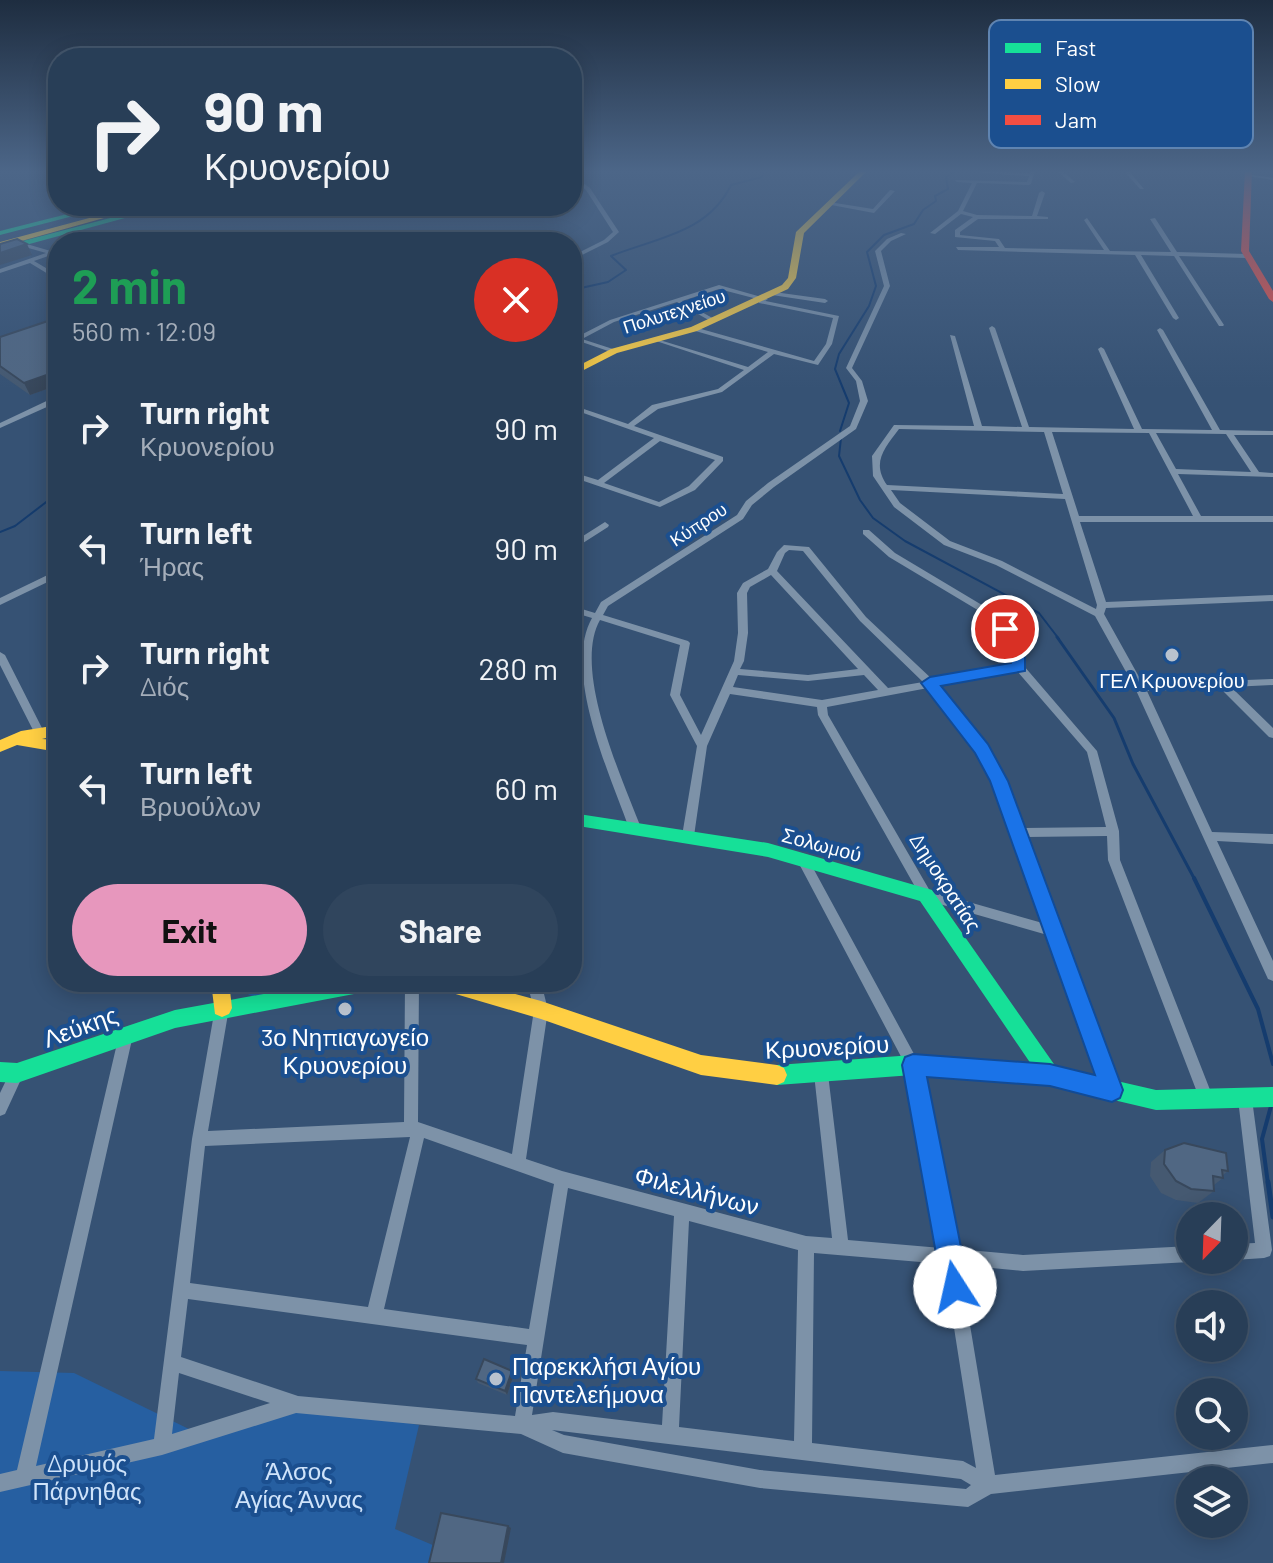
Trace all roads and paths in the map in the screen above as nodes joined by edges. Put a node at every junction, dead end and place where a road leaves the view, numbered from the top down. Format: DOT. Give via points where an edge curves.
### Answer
graph roads {
  1 [pos="24,243"];
  2 [pos="602,243"];
  3 [pos="798,243"];
  4 [pos="886,243"];
  5 [pos="999,243"];
  6 [pos="1102,243"];
  7 [pos="1167,243"];
  8 [pos="1245,243"];
  9 [pos="20,244"];
  10 [pos="0,247"];
  11 [pos="958,248"];
  12 [pos="1003,249"];
  13 [pos="48,251"];
  14 [pos="1107,251"];
  15 [pos="582,253"];
  16 [pos="1137,253"];
  17 [pos="48,254"];
  18 [pos="1174,254"];
  19 [pos="1246,256"];
  20 [pos="32,262"];
  21 [pos="0,271"];
  22 [pos="48,272"];
  23 [pos="767,298"];
  24 [pos="1273,299"];
  25 [pos="825,301"];
  26 [pos="680,302"];
  27 [pos="1176,318"];
  28 [pos="714,321"];
  29 [pos="1221,325"];
  30 [pos="992,328"];
  31 [pos="694,329"];
  32 [pos="1160,330"];
  33 [pos="582,336"];
  34 [pos="952,336"];
  35 [pos="655,339"];
  36 [pos="582,341"];
  37 [pos="1101,349"];
  38 [pos="614,351"];
  39 [pos="772,352"];
  40 [pos="582,368"];
  41 [pos="749,369"];
  42 [pos="48,404"];
  43 [pos="582,411"];
  44 [pos="0,426"];
  45 [pos="629,427"];
  46 [pos="979,429"];
  47 [pos="1026,429"];
  48 [pos="1047,429"];
  49 [pos="1139,431"];
  50 [pos="1152,432"];
  51 [pos="1218,433"];
  52 [pos="1229,433"];
  53 [pos="1273,433"];
  54 [pos="660,437"];
  55 [pos="1174,471"];
  56 [pos="1257,475"];
  57 [pos="1273,475"];
  58 [pos="582,477"];
  59 [pos="599,483"];
  60 [pos="883,487"];
  61 [pos="1067,497"];
  62 [pos="1075,519"];
  63 [pos="1273,519"];
  64 [pos="1199,520"];
  65 [pos="605,525"];
  66 [pos="866,532"];
  67 [pos="582,540"];
  68 [pos="772,571"];
  69 [pos="46,579"];
  70 [pos="1273,598"];
  71 [pos="0,602"];
  72 [pos="1100,609"];
  73 [pos="582,612"];
  74 [pos="595,615"];
  75 [pos="0,655"];
  76 [pos="582,663"];
  77 [pos="587,663"];
  78 [pos="1019,667"];
  79 [pos="867,671"];
  80 [pos="736,672"];
  81 [pos="1273,682"];
  82 [pos="930,683"];
  83 [pos="1223,685"];
  84 [pos="1140,688"];
  85 [pos="728,690"];
  86 [pos="886,692"];
  87 [pos="822,704"];
  88 [pos="48,731"];
  89 [pos="39,732"];
  90 [pos="1273,734"];
  91 [pos="48,744"];
  92 [pos="5,745"];
  93 [pos="702,746"];
  94 [pos="582,820"];
  95 [pos="635,828"];
  96 [pos="1113,831"];
  97 [pos="1020,833"];
  98 [pos="688,836"];
  99 [pos="1208,836"];
  100 [pos="1273,839"];
  101 [pos="802,858"];
  102 [pos="926,895"];
  103 [pos="1056,932"];
  104 [pos="1273,975"];
  105 [pos="221,992"];
  106 [pos="316,992"];
  107 [pos="412,992"];
  108 [pos="477,992"];
  109 [pos="536,992"];
  110 [pos="222,1008"];
  111 [pos="541,1010"];
  112 [pos="126,1035"];
  113 [pos="913,1065"];
  114 [pos="9,1072"];
  115 [pos="821,1074"];
  116 [pos="1050,1075"];
  117 [pos="1112,1090"];
  118 [pos="1273,1097"];
  119 [pos="1245,1099"];
  120 [pos="1207,1100"];
  121 [pos="0,1109"];
  122 [pos="415,1128"];
  123 [pos="199,1139"];
  124 [pos="518,1164"];
  125 [pos="562,1179"];
  126 [pos="682,1211"];
  127 [pos="806,1244"];
  128 [pos="841,1247"];
  129 [pos="1248,1251"];
  130 [pos="1176,1255"];
  131 [pos="951,1259"];
  132 [pos="181,1290"];
  133 [pos="374,1316"];
  134 [pos="536,1338"];
  135 [pos="172,1362"];
  136 [pos="296,1404"];
  137 [pos="522,1425"];
  138 [pos="670,1435"];
  139 [pos="162,1446"];
  140 [pos="803,1451"];
  141 [pos="1273,1454"];
  142 [pos="25,1476"];
  143 [pos="0,1483"];
  144 [pos="988,1485"];
  1 -- 9 [label="main road"];
  2 -- 15 [label="street"];
  3 -- 23 [label="main road" via="792,278"];
  4 -- 74 [label="street, Κύπρου" via="878,251 887,286 849,368 864,401 853,427 771,485 740,517 604,604"];
  5 -- 12 [label="street"];
  6 -- 14 [label="street"];
  7 -- 18 [label="street"];
  8 -- 19 [label="main road"];
  9 -- 10 [label="main road"];
  9 -- 13 [label="street"];
  11 -- 12 [label="street"];
  12 -- 14 [label="street"];
  14 -- 16 [label="street"];
  16 -- 18 [label="street"];
  16 -- 27 [label="street"];
  17 -- 20 [label="street"];
  18 -- 19 [label="street"];
  18 -- 29 [label="street"];
  19 -- 24 [label="main road"];
  20 -- 21 [label="street"];
  20 -- 22 [label="street"];
  23 -- 25 [label="street"];
  23 -- 26 [label="street" via="719,287"];
  23 -- 28 [label="main road, Πολυτεχνείου"];
  23 -- 39 [label="street" via="837,317 816,364"];
  26 -- 28 [label="street"];
  26 -- 33 [label="street" via="612,321"];
  28 -- 31 [label="main road, Πολυτεχνείου"];
  30 -- 47 [label="street"];
  31 -- 35 [label="main road, Πολυτεχνείου"];
  31 -- 39 [label="street"];
  32 -- 51 [label="street"];
  34 -- 46 [label="street"];
  35 -- 38 [label="main road, Πολυτεχνείου"];
  35 -- 41 [label="street"];
  36 -- 38 [label="street"];
  37 -- 49 [label="street"];
  38 -- 40 [label="main road, Πολυτεχνείου"];
  39 -- 41 [label="street"];
  41 -- 45 [label="street" via="720,391 655,407"];
  42 -- 44 [label="street"];
  43 -- 45 [label="street"];
  45 -- 54 [label="street"];
  46 -- 47 [label="street"];
  46 -- 60 [label="street" via="897,427 876,456"];
  47 -- 48 [label="street"];
  48 -- 49 [label="street"];
  48 -- 61 [label="street"];
  49 -- 50 [label="street"];
  50 -- 51 [label="street"];
  50 -- 55 [label="street"];
  51 -- 52 [label="street"];
  52 -- 53 [label="street"];
  52 -- 56 [label="street"];
  54 -- 59 [label="street"];
  54 -- 59 [label="street" via="720,459 692,488 664,505"];
  55 -- 56 [label="street"];
  55 -- 64 [label="street"];
  56 -- 57 [label="street"];
  58 -- 59 [label="street"];
  60 -- 61 [label="street"];
  60 -- 72 [label="street" via="897,505 947,543"];
  61 -- 62 [label="street"];
  62 -- 64 [label="street"];
  62 -- 72 [label="street"];
  63 -- 64 [label="street"];
  65 -- 67 [label="street"];
  66 -- 78 [label="street" via="892,555 989,613 1017,647"];
  68 -- 79 [label="street"];
  68 -- 80 [label="street" via="743,589"];
  68 -- 82 [label="street" via="787,547 806,549 863,619"];
  69 -- 71 [label="street"];
  70 -- 72 [label="street"];
  72 -- 84 [label="street"];
  73 -- 74 [label="street"];
  74 -- 77 [label="street"];
  74 -- 93 [label="street" via="685,643 675,695"];
  75 -- 89 [label="street"];
  76 -- 77 [label="street"];
  77 -- 95 [label="street" via="588,697"];
  78 -- 82 [label="street"];
  78 -- 96 [label="street" via="1092,751"];
  79 -- 80 [label="street" via="808,678"];
  79 -- 86 [label="street"];
  80 -- 85 [label="street"];
  81 -- 83 [label="street"];
  82 -- 86 [label="street"];
  82 -- 97 [label="street" via="981,749"];
  83 -- 84 [label="street"];
  83 -- 90 [label="street"];
  84 -- 99 [label="street"];
  85 -- 87 [label="street"];
  85 -- 93 [label="street"];
  86 -- 87 [label="street"];
  87 -- 102 [label="street, Δημοκρατίας" via="823,715"];
  88 -- 89 [label="main road"];
  89 -- 92 [label="main road"];
  91 -- 92 [label="main road"];
  93 -- 98 [label="street"];
  94 -- 95 [label="main road, Σολωμού"];
  95 -- 98 [label="main road, Σολωμού"];
  96 -- 97 [label="street"];
  96 -- 120 [label="street" via="1114,860"];
  97 -- 103 [label="street"];
  98 -- 101 [label="main road, Σολωμού"];
  99 -- 100 [label="street"];
  99 -- 104 [label="street"];
  101 -- 102 [label="main road, Σολωμού"];
  101 -- 113 [label="street"];
  102 -- 103 [label="street, Σολωμού"];
  102 -- 116 [label="main road, Δημοκρατίας"];
  103 -- 117 [label="street"];
  105 -- 110 [label="main road"];
  106 -- 110 [label="main road"];
  107 -- 122 [label="street"];
  108 -- 111 [label="main road, Κρυονερίου"];
  109 -- 111 [label="street"];
  110 -- 112 [label="main road, Λεύκης"];
  110 -- 123 [label="street"];
  111 -- 115 [label="main road, Κρυονερίου" via="715,1068 767,1075"];
  111 -- 124 [label="street"];
  112 -- 114 [label="main road, Λεύκης"];
  112 -- 142 [label="street"];
  113 -- 115 [label="main road, Κρυονερίου"];
  113 -- 116 [label="main road, Κρυονερίου"];
  113 -- 131 [label="street"];
  114 -- 121 [label="street"];
  115 -- 128 [label="street"];
  116 -- 117 [label="main road, Κρυονερίου"];
  117 -- 120 [label="main road, Κρυονερίου" via="1156,1100"];
  118 -- 119 [label="main road, Κρυονερίου"];
  119 -- 120 [label="main road, Κρυονερίου"];
  119 -- 129 [label="street" via="1264,1250"];
  122 -- 123 [label="street, Φιλελλήνων"];
  122 -- 124 [label="street, Φιλελλήνων"];
  122 -- 133 [label="street"];
  123 -- 132 [label="street"];
  124 -- 125 [label="street, Φιλελλήνων"];
  125 -- 126 [label="street, Φιλελλήνων"];
  125 -- 134 [label="street"];
  126 -- 127 [label="street, Φιλελλήνων"];
  126 -- 138 [label="street"];
  127 -- 128 [label="street, Φιλελλήνων"];
  127 -- 140 [label="street"];
  128 -- 131 [label="street, Φιλελλήνων"];
  130 -- 131 [label="street, Φιλελλήνων" via="1023,1263"];
  131 -- 144 [label="street"];
  132 -- 133 [label="street"];
  132 -- 135 [label="street"];
  133 -- 134 [label="street"];
  134 -- 137 [label="street"];
  135 -- 136 [label="street"];
  135 -- 139 [label="street"];
  136 -- 137 [label="street"];
  136 -- 139 [label="street"];
  137 -- 138 [label="street" via="553,1421"];
  137 -- 144 [label="street" via="563,1444 760,1479 968,1498"];
  138 -- 140 [label="street"];
  139 -- 142 [label="street"];
  140 -- 144 [label="street" via="963,1470"];
  141 -- 144 [label="street"];
  142 -- 143 [label="street"];
}
